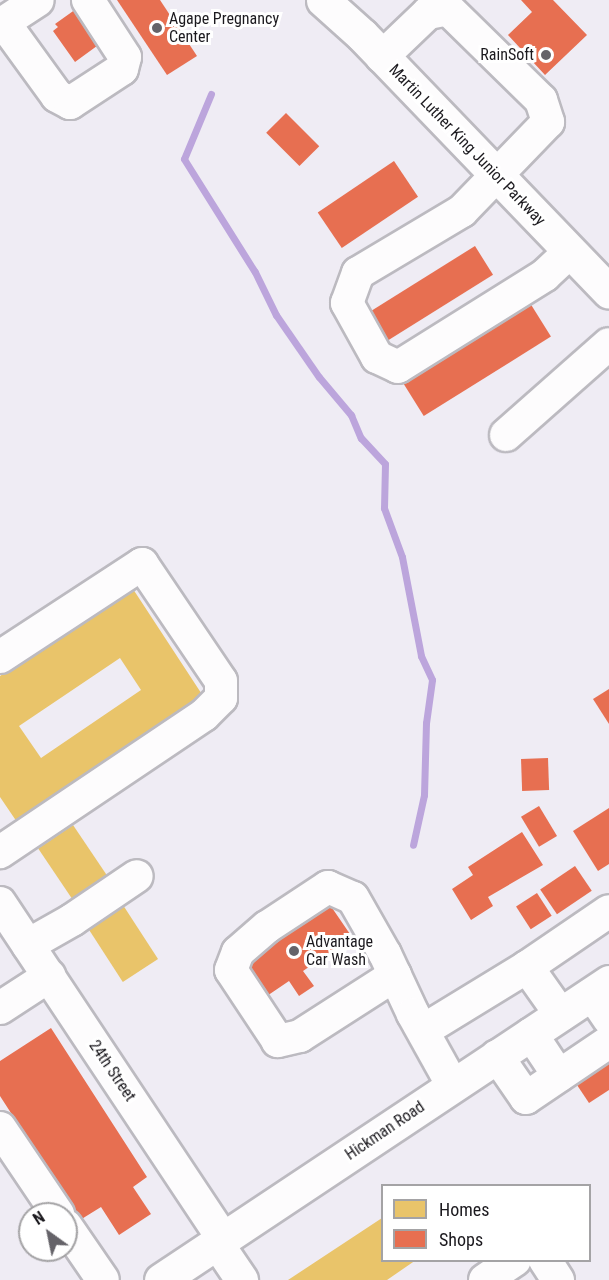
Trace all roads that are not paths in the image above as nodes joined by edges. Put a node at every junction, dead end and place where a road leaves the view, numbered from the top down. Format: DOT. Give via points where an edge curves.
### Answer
graph roads {
  1 [pos="38,0"];
  2 [pos="88,0"];
  3 [pos="323,0"];
  4 [pos="2,24"];
  5 [pos="382,57"];
  6 [pos="498,176"];
  7 [pos="570,252"];
  8 [pos="609,292"];
  9 [pos="609,344"];
  10 [pos="506,435"];
  11 [pos="0,657"];
  12 [pos="0,852"];
  13 [pos="137,876"];
  14 [pos="0,903"];
  15 [pos="609,911"];
  16 [pos="28,945"];
  17 [pos="527,967"];
  18 [pos="395,975"];
  19 [pos="49,976"];
  20 [pos="603,998"];
  21 [pos="0,1008"];
  22 [pos="561,1015"];
  23 [pos="424,1030"];
  24 [pos="531,1034"];
  25 [pos="609,1042"];
  26 [pos="497,1056"];
  27 [pos="559,1076"];
  28 [pos="453,1086"];
  29 [pos="0,1128"];
  30 [pos="50,1202"];
  31 [pos="220,1241"];
  32 [pos="78,1244"];
  33 [pos="512,1262"];
  34 [pos="546,1262"];
  35 [pos="103,1280"];
  36 [pos="161,1280"];
  37 [pos="242,1280"];
  38 [pos="485,1280"];
  39 [pos="558,1280"];
  1 -- 4 [label="street"];
  2 -- 4 [label="street" via="125,57 122,69 70,103 57,96"];
  3 -- 5 [label="main road, Martin Luther King Junior Parkway"];
  5 -- 6 [label="main road, Martin Luther King Junior Parkway"];
  5 -- 6 [label="street" via="428,13 448,9 541,100 548,122"];
  6 -- 7 [label="main road, Martin Luther King Junior Parkway"];
  6 -- 7 [label="street" via="462,211 357,273 347,303 377,357 398,367 545,274"];
  7 -- 8 [label="main road, Martin Luther King Junior Parkway"];
  9 -- 10 [label="street"];
  11 -- 12 [label="street" via="142,564 221,681 221,698 204,715"];
  13 -- 16 [label="street"];
  14 -- 16 [label="street, 24th Street"];
  15 -- 17 [label="street"];
  16 -- 19 [label="street, 24th Street"];
  17 -- 22 [label="street"];
  17 -- 23 [label="street"];
  18 -- 18 [label="street" via="353,898 328,887 267,927 238,952 231,970 278,1041 300,1036"];
  18 -- 23 [label="street"];
  19 -- 21 [label="street"];
  19 -- 31 [label="street, 24th Street"];
  20 -- 22 [label="main road, Hickman Road"];
  22 -- 24 [label="main road, Hickman Road"];
  23 -- 28 [label="street"];
  24 -- 26 [label="main road, Hickman Road"];
  24 -- 27 [label="street"];
  25 -- 27 [label="street"];
  26 -- 27 [label="street" via="526,1098"];
  26 -- 28 [label="main road, Hickman Road"];
  28 -- 31 [label="main road, Hickman Road"];
  29 -- 30 [label="street"];
  31 -- 36 [label="main road, Hickman Road"];
  31 -- 37 [label="street, 24th Street"];
  32 -- 35 [label="street"];
  33 -- 38 [label="street"];
  34 -- 39 [label="street"];
}
